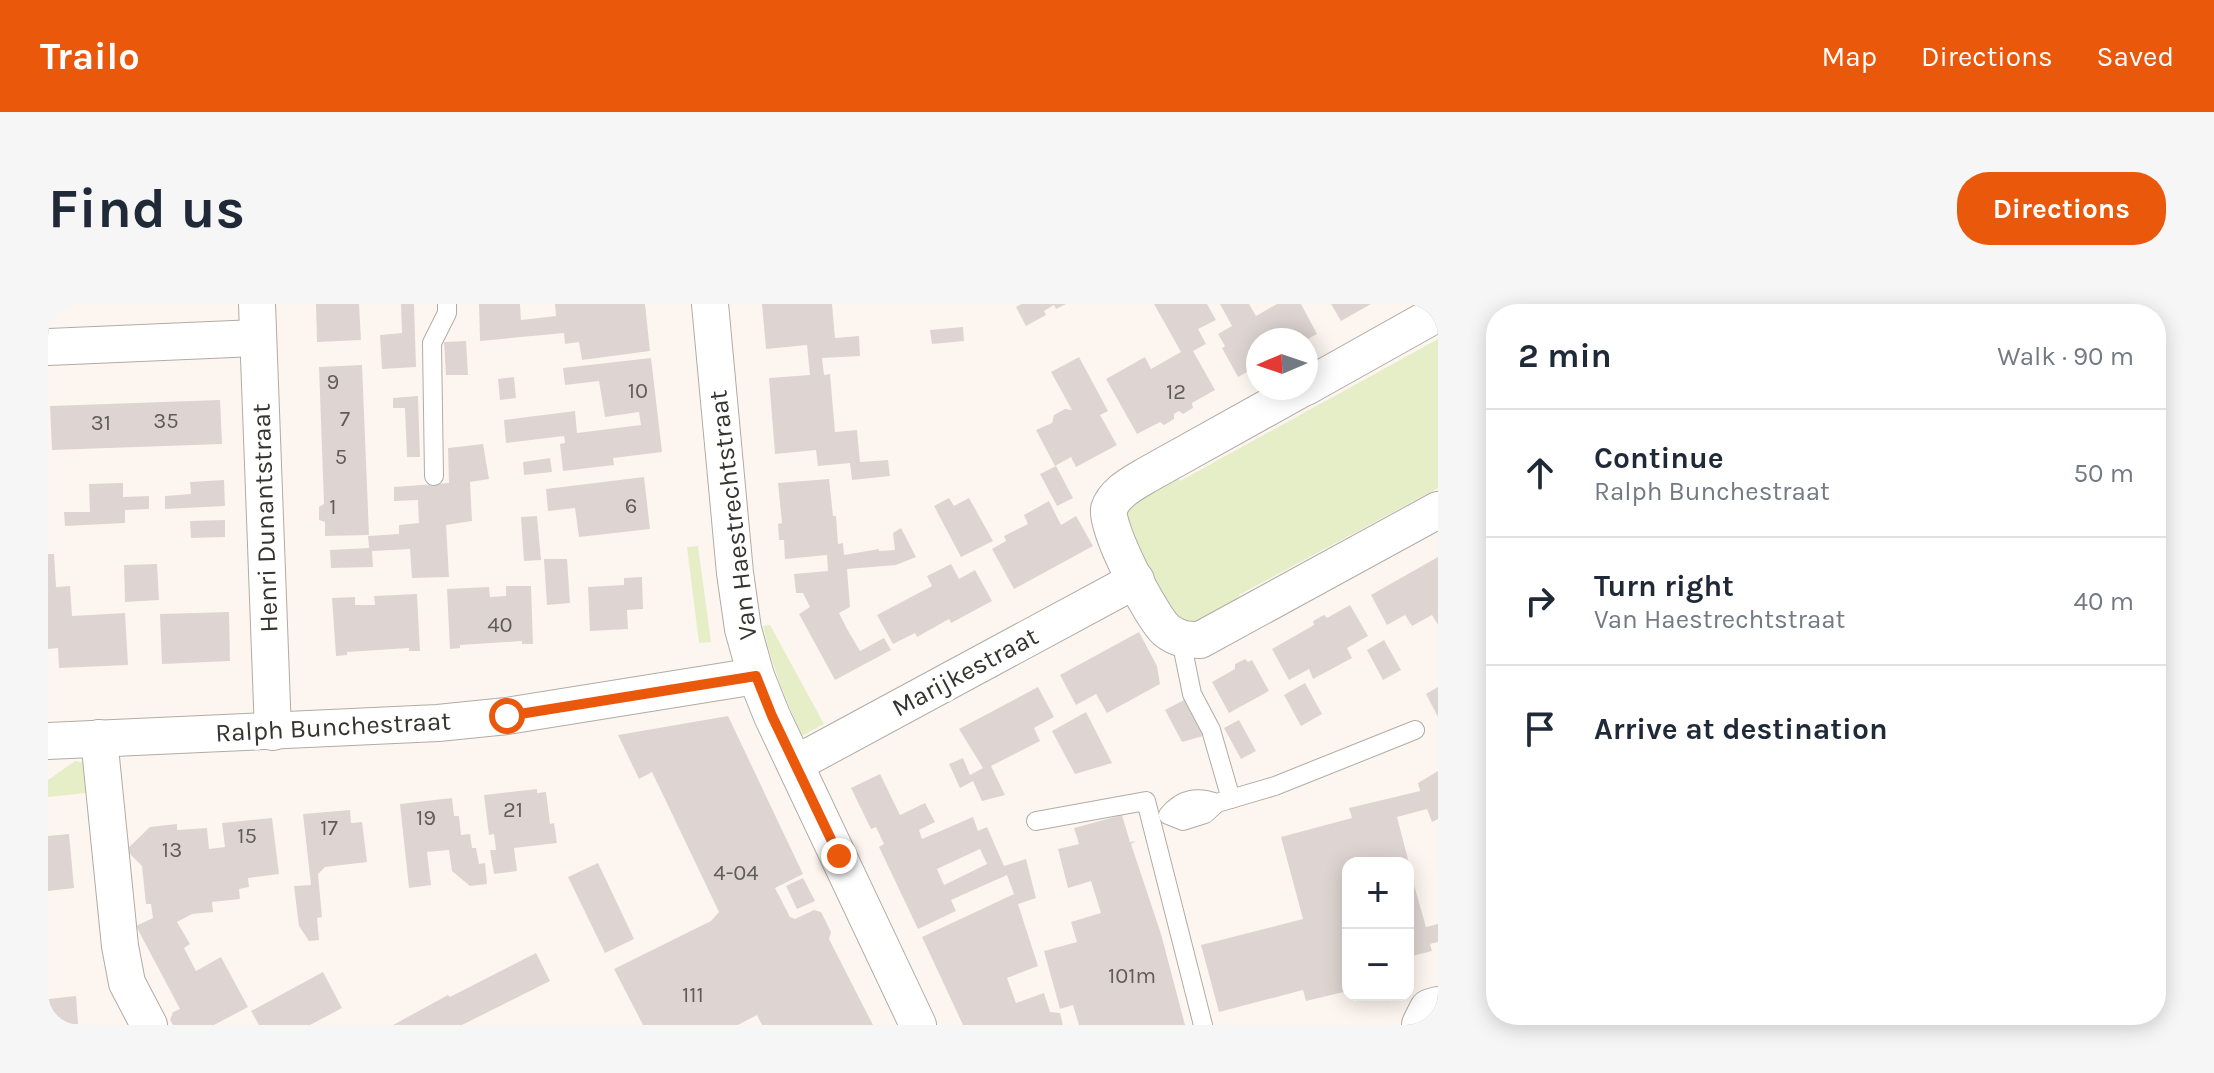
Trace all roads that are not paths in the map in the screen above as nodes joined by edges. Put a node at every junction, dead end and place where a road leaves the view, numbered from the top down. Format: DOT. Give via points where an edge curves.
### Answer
graph roads {
  1 [pos="447,304"];
  2 [pos="710,304"];
  3 [pos="1438,313"];
  4 [pos="258,321"];
  5 [pos="48,347"];
  6 [pos="1318,380"];
  7 [pos="1282,400"];
  8 [pos="434,476"];
  9 [pos="1438,510"];
  10 [pos="1136,580"];
  11 [pos="1181,640"];
  12 [pos="756,676"];
  13 [pos="1415,730"];
  14 [pos="273,732"];
  15 [pos="99,738"];
  16 [pos="48,741"];
  17 [pos="795,764"];
  18 [pos="1224,801"];
  19 [pos="1159,817"];
  20 [pos="1036,821"];
  21 [pos="1438,1009"];
  22 [pos="149,1025"];
  23 [pos="918,1025"];
  24 [pos="1203,1025"];
  25 [pos="1424,1025"];
  1 -- 8 [label="lane" via="432,343"];
  2 -- 12 [label="street, Van Haestrechtstraat" via="735,573"];
  3 -- 6 [label="street"];
  4 -- 5 [label="street"];
  4 -- 14 [label="street, Henri Dunantstraat"];
  7 -- 10 [label="street" via="1122,491 1109,510 1109,526"];
  9 -- 11 [label="street" via="1216,632 1200,640"];
  10 -- 11 [label="street" via="1164,629"];
  10 -- 17 [label="street, Marijkestraat"];
  11 -- 18 [label="lane" via="1192,694 1211,730"];
  12 -- 14 [label="street, Ralph Bunchestraat" via="507,716"];
  12 -- 17 [label="street, Van Haestrechtstraat"];
  13 -- 18 [label="lane"];
  14 -- 15 [label="street, Ralph Bunchestraat"];
  15 -- 16 [label="street, Ralph Bunchestraat"];
  15 -- 22 [label="street" via="120,946 127,983"];
  17 -- 23 [label="street, Van Haestrechtstraat"];
  18 -- 19 [label="lane" via="1201,798 1178,804"];
  19 -- 20 [label="lane" via="1146,801"];
  19 -- 24 [label="lane"];
  21 -- 25 [label="street"];
}
